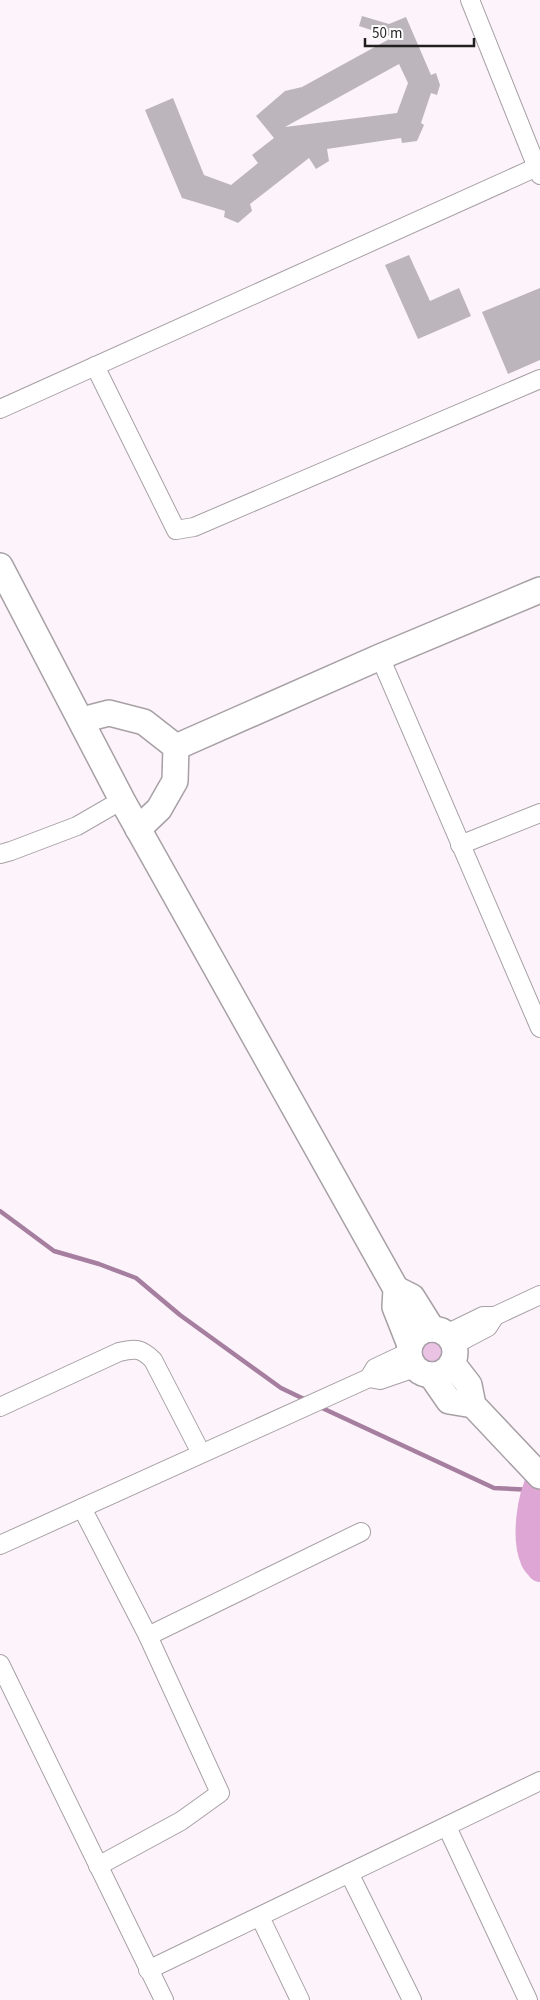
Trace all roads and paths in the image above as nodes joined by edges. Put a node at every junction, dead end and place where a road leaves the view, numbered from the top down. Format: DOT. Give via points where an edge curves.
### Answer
graph roads {
  1 [pos="470,0"];
  2 [pos="538,171"];
  3 [pos="95,366"];
  4 [pos="540,379"];
  5 [pos="0,409"];
  6 [pos="0,566"];
  7 [pos="540,590"];
  8 [pos="380,657"];
  9 [pos="82,720"];
  10 [pos="176,747"];
  11 [pos="122,800"];
  12 [pos="540,814"];
  13 [pos="138,829"];
  14 [pos="460,845"];
  15 [pos="0,854"];
  16 [pos="540,1028"];
  17 [pos="540,1295"];
  18 [pos="431,1351"];
  19 [pos="0,1407"];
  20 [pos="201,1453"];
  21 [pos="540,1476"];
  22 [pos="82,1508"];
  23 [pos="361,1532"];
  24 [pos="0,1545"];
  25 [pos="148,1636"];
  26 [pos="0,1664"];
  27 [pos="540,1781"];
  28 [pos="447,1827"];
  29 [pos="98,1866"];
  30 [pos="349,1873"];
  31 [pos="260,1917"];
  32 [pos="148,1970"];
  33 [pos="523,1998"];
  34 [pos="164,2000"];
  35 [pos="300,2000"];
  36 [pos="412,2000"];
  1 -- 2 [label="street"];
  2 -- 3 [label="street"];
  3 -- 4 [label="street" via="176,530 194,527"];
  3 -- 5 [label="street"];
  6 -- 9 [label="main road"];
  7 -- 8 [label="main road"];
  8 -- 10 [label="main road"];
  8 -- 14 [label="street"];
  9 -- 10 [label="main road" via="109,713 144,722"];
  9 -- 11 [label="main road"];
  10 -- 13 [label="main road" via="175,781 159,810"];
  11 -- 13 [label="main road"];
  11 -- 15 [label="street" via="77,826"];
  12 -- 14 [label="street"];
  13 -- 18 [label="main road" via="396,1289 395,1307"];
  14 -- 16 [label="street"];
  17 -- 18 [label="street" via="495,1316 483,1316"];
  18 -- 20 [label="street" via="375,1368 369,1378"];
  18 -- 21 [label="main road" via="469,1385 473,1405"];
  19 -- 20 [label="street" via="119,1352 133,1349 145,1352 153,1360"];
  20 -- 22 [label="street"];
  22 -- 24 [label="street"];
  22 -- 25 [label="street"];
  23 -- 25 [label="street"];
  25 -- 29 [label="street" via="220,1793 181,1822"];
  26 -- 29 [label="street"];
  27 -- 28 [label="street"];
  28 -- 30 [label="street"];
  28 -- 33 [label="street"];
  29 -- 32 [label="street"];
  30 -- 31 [label="street"];
  30 -- 36 [label="street"];
  31 -- 32 [label="street"];
  31 -- 35 [label="street"];
  32 -- 34 [label="street"];
}
